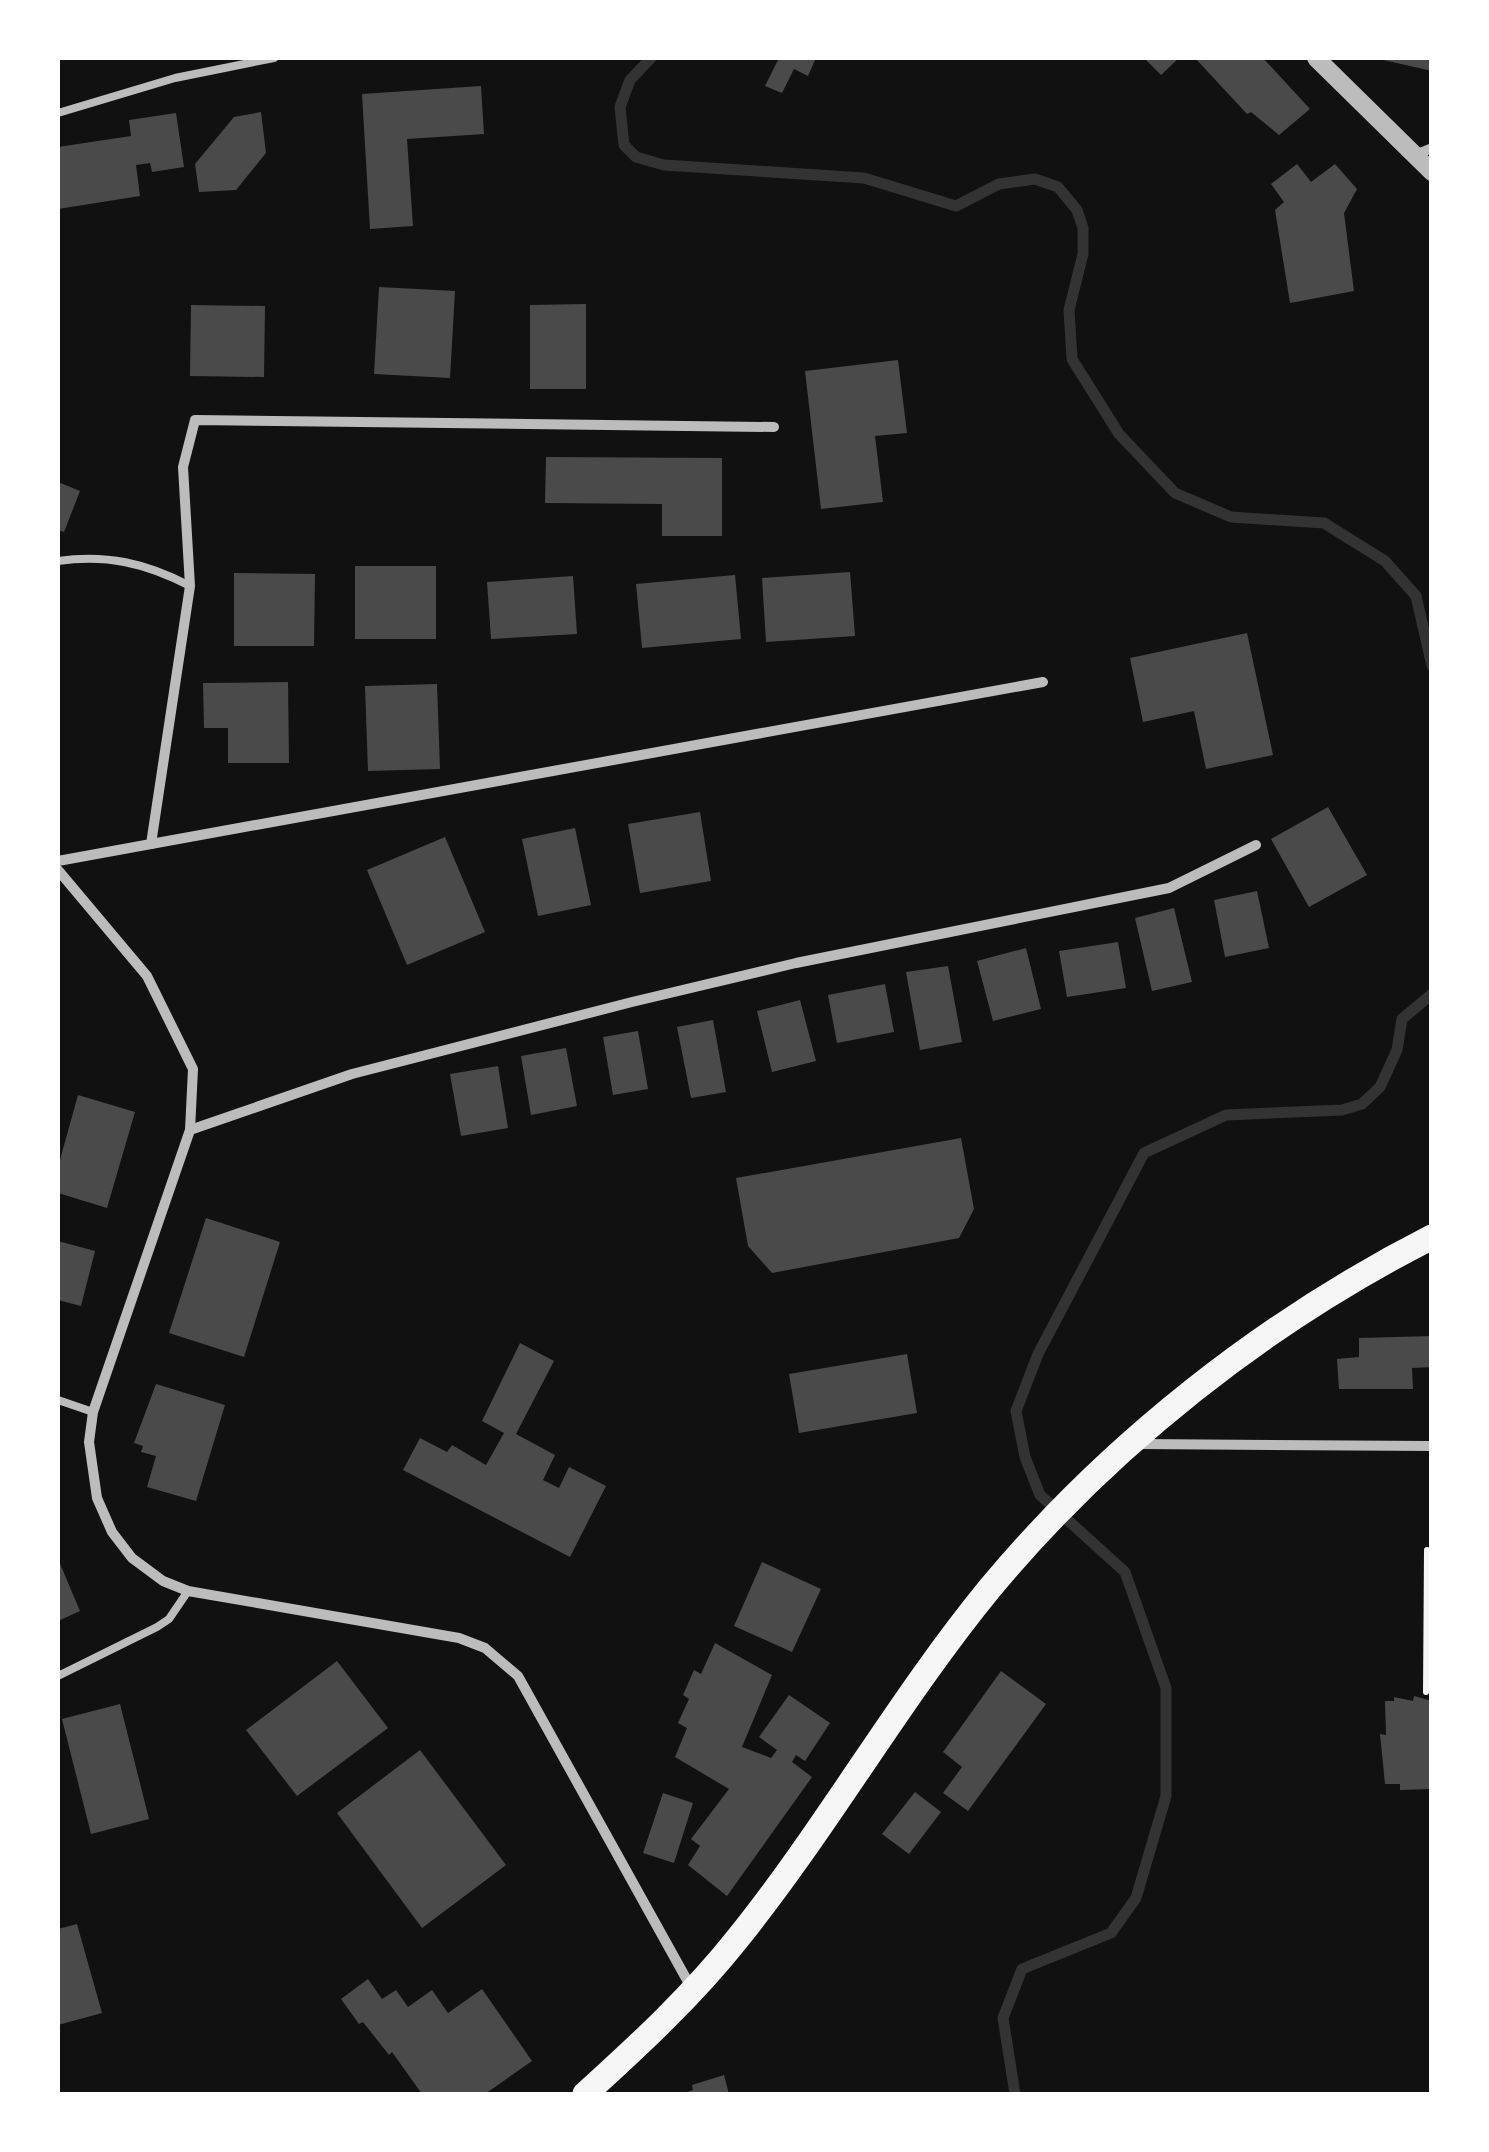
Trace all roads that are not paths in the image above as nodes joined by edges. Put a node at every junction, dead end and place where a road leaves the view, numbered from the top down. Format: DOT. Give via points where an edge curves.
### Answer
graph roads {
  1 [pos="274,58"];
  2 [pos="1316,58"];
  3 [pos="58,113"];
  4 [pos="1423,152"];
  5 [pos="1432,172"];
  6 [pos="774,427"];
  7 [pos="58,560"];
  8 [pos="190,586"];
  9 [pos="1043,682"];
  10 [pos="151,844"];
  11 [pos="1256,845"];
  12 [pos="58,861"];
  13 [pos="59,876"];
  14 [pos="190,1130"];
  15 [pos="1432,1237"];
  16 [pos="58,1400"];
  17 [pos="93,1412"];
  18 [pos="1130,1444"];
  19 [pos="1432,1446"];
  20 [pos="188,1591"];
  21 [pos="58,1676"];
  22 [pos="692,1990"];
  23 [pos="585,2094"];
  1 -- 3 [label="lane" via="175,78"];
  2 -- 4 [label="street"];
  4 -- 5 [label="street"];
  6 -- 8 [label="street" via="194,420 183,466"];
  7 -- 8 [label="lane" via="93,556 154,567"];
  8 -- 10 [label="street"];
  9 -- 10 [label="street"];
  10 -- 12 [label="street"];
  11 -- 14 [label="street" via="1170,888 632,1002 352,1074"];
  13 -- 14 [label="street" via="147,976 193,1069"];
  14 -- 17 [label="street"];
  15 -- 18 [label="main road" via="1269,1334"];
  16 -- 17 [label="lane"];
  17 -- 20 [label="street" via="90,1470 112,1532 132,1558"];
  18 -- 19 [label="street"];
  18 -- 22 [label="main road" via="992,1586 738,1939"];
  20 -- 21 [label="lane" via="157,1627"];
  20 -- 22 [label="street" via="459,1638 500,1658 518,1676"];
  22 -- 23 [label="main road"];
}
